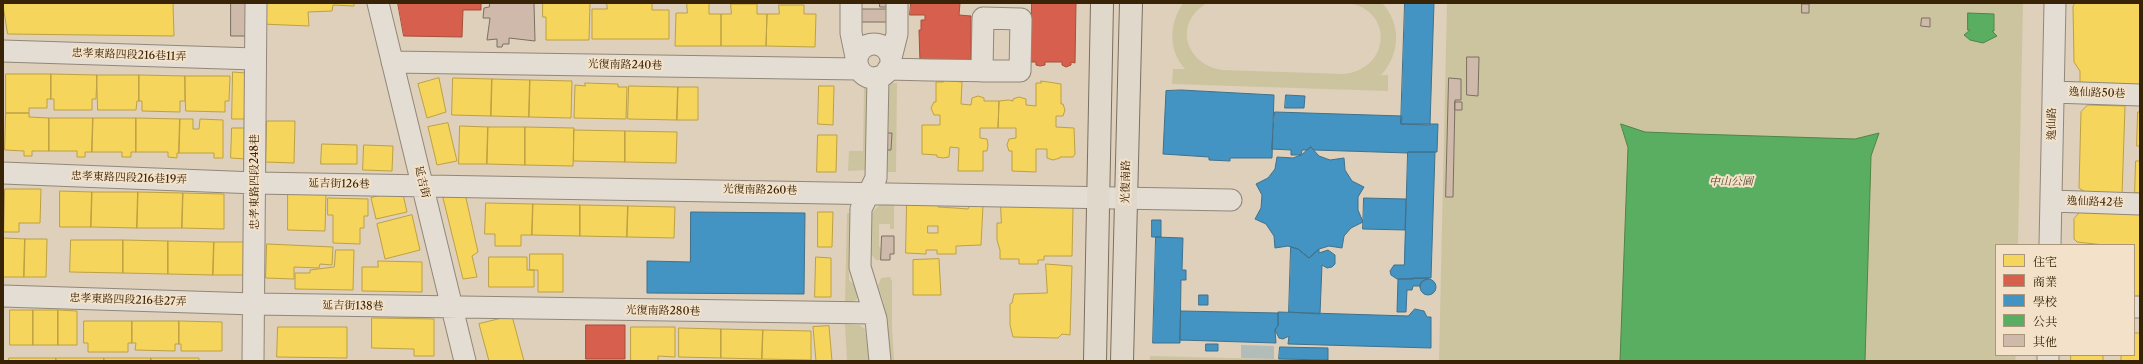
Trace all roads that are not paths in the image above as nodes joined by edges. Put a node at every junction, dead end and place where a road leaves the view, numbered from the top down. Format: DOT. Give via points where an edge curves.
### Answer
graph roads {
  1 [pos="256,3"];
  2 [pos="378,3"];
  3 [pos="851,3"];
  4 [pos="897,3"];
  5 [pos="1102,3"];
  6 [pos="1131,3"];
  7 [pos="2055,3"];
  8 [pos="3,51"];
  9 [pos="255,59"];
  10 [pos="392,62"];
  11 [pos="857,63"];
  12 [pos="886,68"];
  13 [pos="982,71"];
  14 [pos="2053,92"];
  15 [pos="2140,95"];
  16 [pos="3,173"];
  17 [pos="256,183"];
  18 [pos="422,184"];
  19 [pos="869,192"];
  20 [pos="1098,196"];
  21 [pos="1126,197"];
  22 [pos="1231,200"];
  23 [pos="2051,201"];
  24 [pos="2140,204"];
  25 [pos="2050,244"];
  26 [pos="3,296"];
  27 [pos="254,304"];
  28 [pos="452,308"];
  29 [pos="874,313"];
  30 [pos="253,361"];
  31 [pos="465,361"];
  32 [pos="880,361"];
  33 [pos="1095,361"];
  34 [pos="1122,361"];
  1 -- 9 [label="street, 忠孝東路四段248巷"];
  2 -- 10 [label="street, 延吉街"];
  3 -- 11 [label="street" via="851,33"];
  4 -- 12 [label="street" via="897,34"];
  5 -- 20 [label="main road"];
  6 -- 21 [label="main road, 光復南路"];
  7 -- 14 [label="street, 逸仙路"];
  8 -- 9 [label="street, 忠孝東路四段216巷11弄"];
  9 -- 17 [label="street, 忠孝東路四段248巷"];
  10 -- 11 [label="street, 光復南路240巷"];
  10 -- 18 [label="street, 延吉街"];
  11 -- 12 [label="street" via="867,77"];
  11 -- 12 [label="street" via="862,47 874,43 885,48"];
  12 -- 13 [label="street"];
  12 -- 19 [label="street" via="876,178"];
  14 -- 15 [label="street, 逸仙路50巷"];
  14 -- 23 [label="street, 逸仙路"];
  16 -- 17 [label="street, 忠孝東路四段216巷19弄"];
  17 -- 18 [label="street, 延吉街126巷"];
  17 -- 27 [label="street, 忠孝東路四段248巷"];
  18 -- 19 [label="street, 光復南路260巷"];
  18 -- 28 [label="street, 延吉街"];
  19 -- 20 [label="street, 光復南路260巷"];
  19 -- 29 [label="street" via="861,209 860,267"];
  20 -- 21 [label="street, 光復南路260巷"];
  20 -- 33 [label="main road"];
  21 -- 22 [label="street, 光復南路260巷"];
  21 -- 34 [label="main road, 光復南路"];
  23 -- 24 [label="street, 逸仙路42巷"];
  23 -- 25 [label="street, 逸仙路"];
  26 -- 27 [label="street, 忠孝東路四段216巷27弄"];
  27 -- 28 [label="street, 延吉街138巷"];
  27 -- 30 [label="street, 忠孝東路四段248巷"];
  28 -- 29 [label="street, 光復南路280巷"];
  28 -- 31 [label="street, 延吉街"];
  29 -- 32 [label="street"];
}
